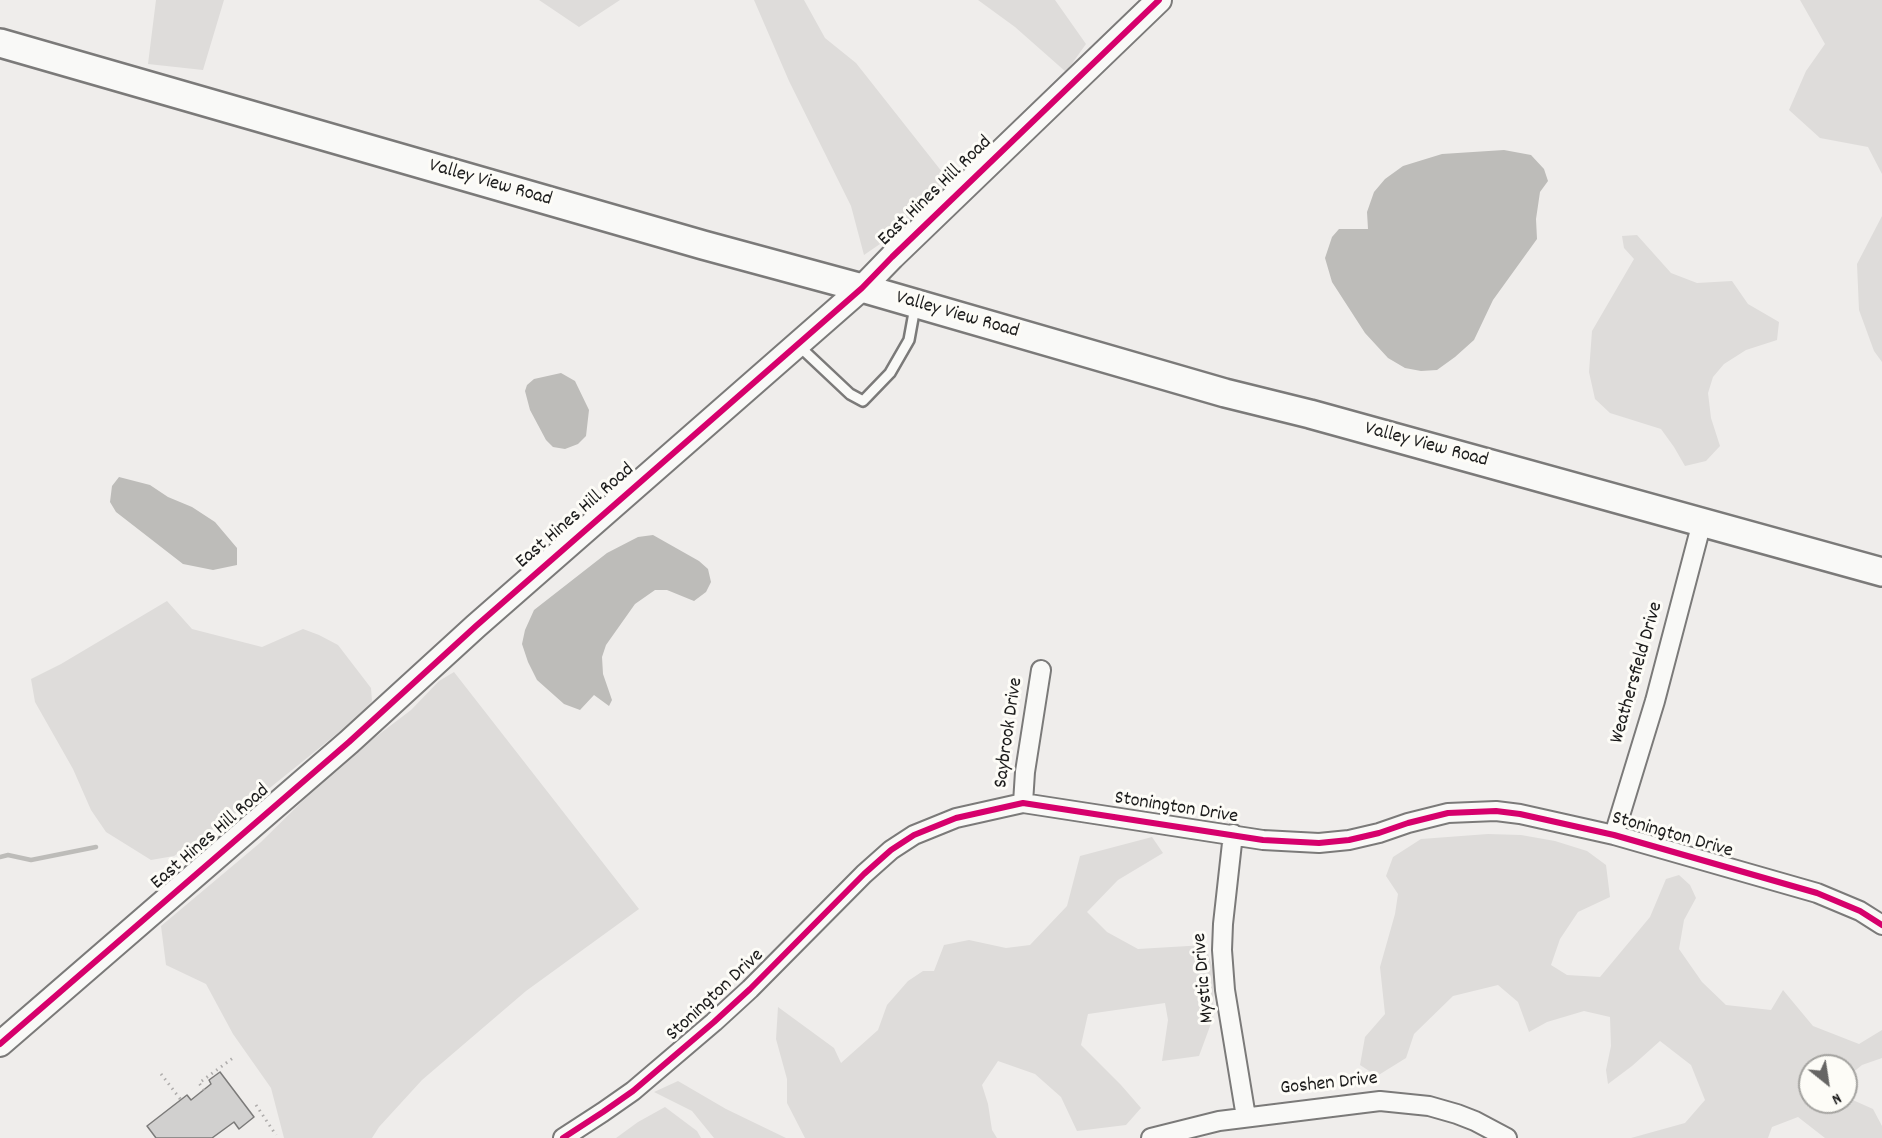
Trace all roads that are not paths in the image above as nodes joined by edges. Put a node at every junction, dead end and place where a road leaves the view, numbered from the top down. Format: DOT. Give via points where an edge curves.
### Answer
graph roads {
  1 [pos="1159,0"];
  2 [pos="0,43"];
  3 [pos="862,288"];
  4 [pos="916,304"];
  5 [pos="798,345"];
  6 [pos="1702,522"];
  7 [pos="1882,572"];
  8 [pos="1041,670"];
  9 [pos="1023,803"];
  10 [pos="1233,834"];
  11 [pos="1614,835"];
  12 [pos="1882,925"];
  13 [pos="0,1044"];
  14 [pos="1246,1117"];
  15 [pos="562,1138"];
  16 [pos="1151,1138"];
  17 [pos="1507,1138"];
  1 -- 3 [label="street, East Hines Hill Road"];
  2 -- 3 [label="main road, Valley View Road"];
  3 -- 4 [label="main road, Valley View Road"];
  3 -- 5 [label="street, East Hines Hill Road"];
  4 -- 5 [label="lane" via="909,340 890,373 863,401 850,394"];
  4 -- 6 [label="main road, Valley View Road" via="1225,393"];
  5 -- 13 [label="street, East Hines Hill Road"];
  6 -- 7 [label="main road, Valley View Road"];
  6 -- 11 [label="street, Weathersfield Drive" via="1655,701"];
  8 -- 9 [label="street, Saybrook Drive"];
  9 -- 10 [label="street, Stonington Drive"];
  9 -- 15 [label="street, Stonington Drive" via="956,818 891,850 714,1022 633,1090"];
  10 -- 11 [label="street, Stonington Drive" via="1319,843 1350,840 1448,813 1496,811"];
  10 -- 14 [label="street, Mystic Drive" via="1222,950"];
  11 -- 12 [label="street, Stonington Drive" via="1817,893"];
  14 -- 16 [label="street, Goshen Drive"];
  14 -- 17 [label="street, Goshen Drive" via="1399,1101 1457,1114"];
}
